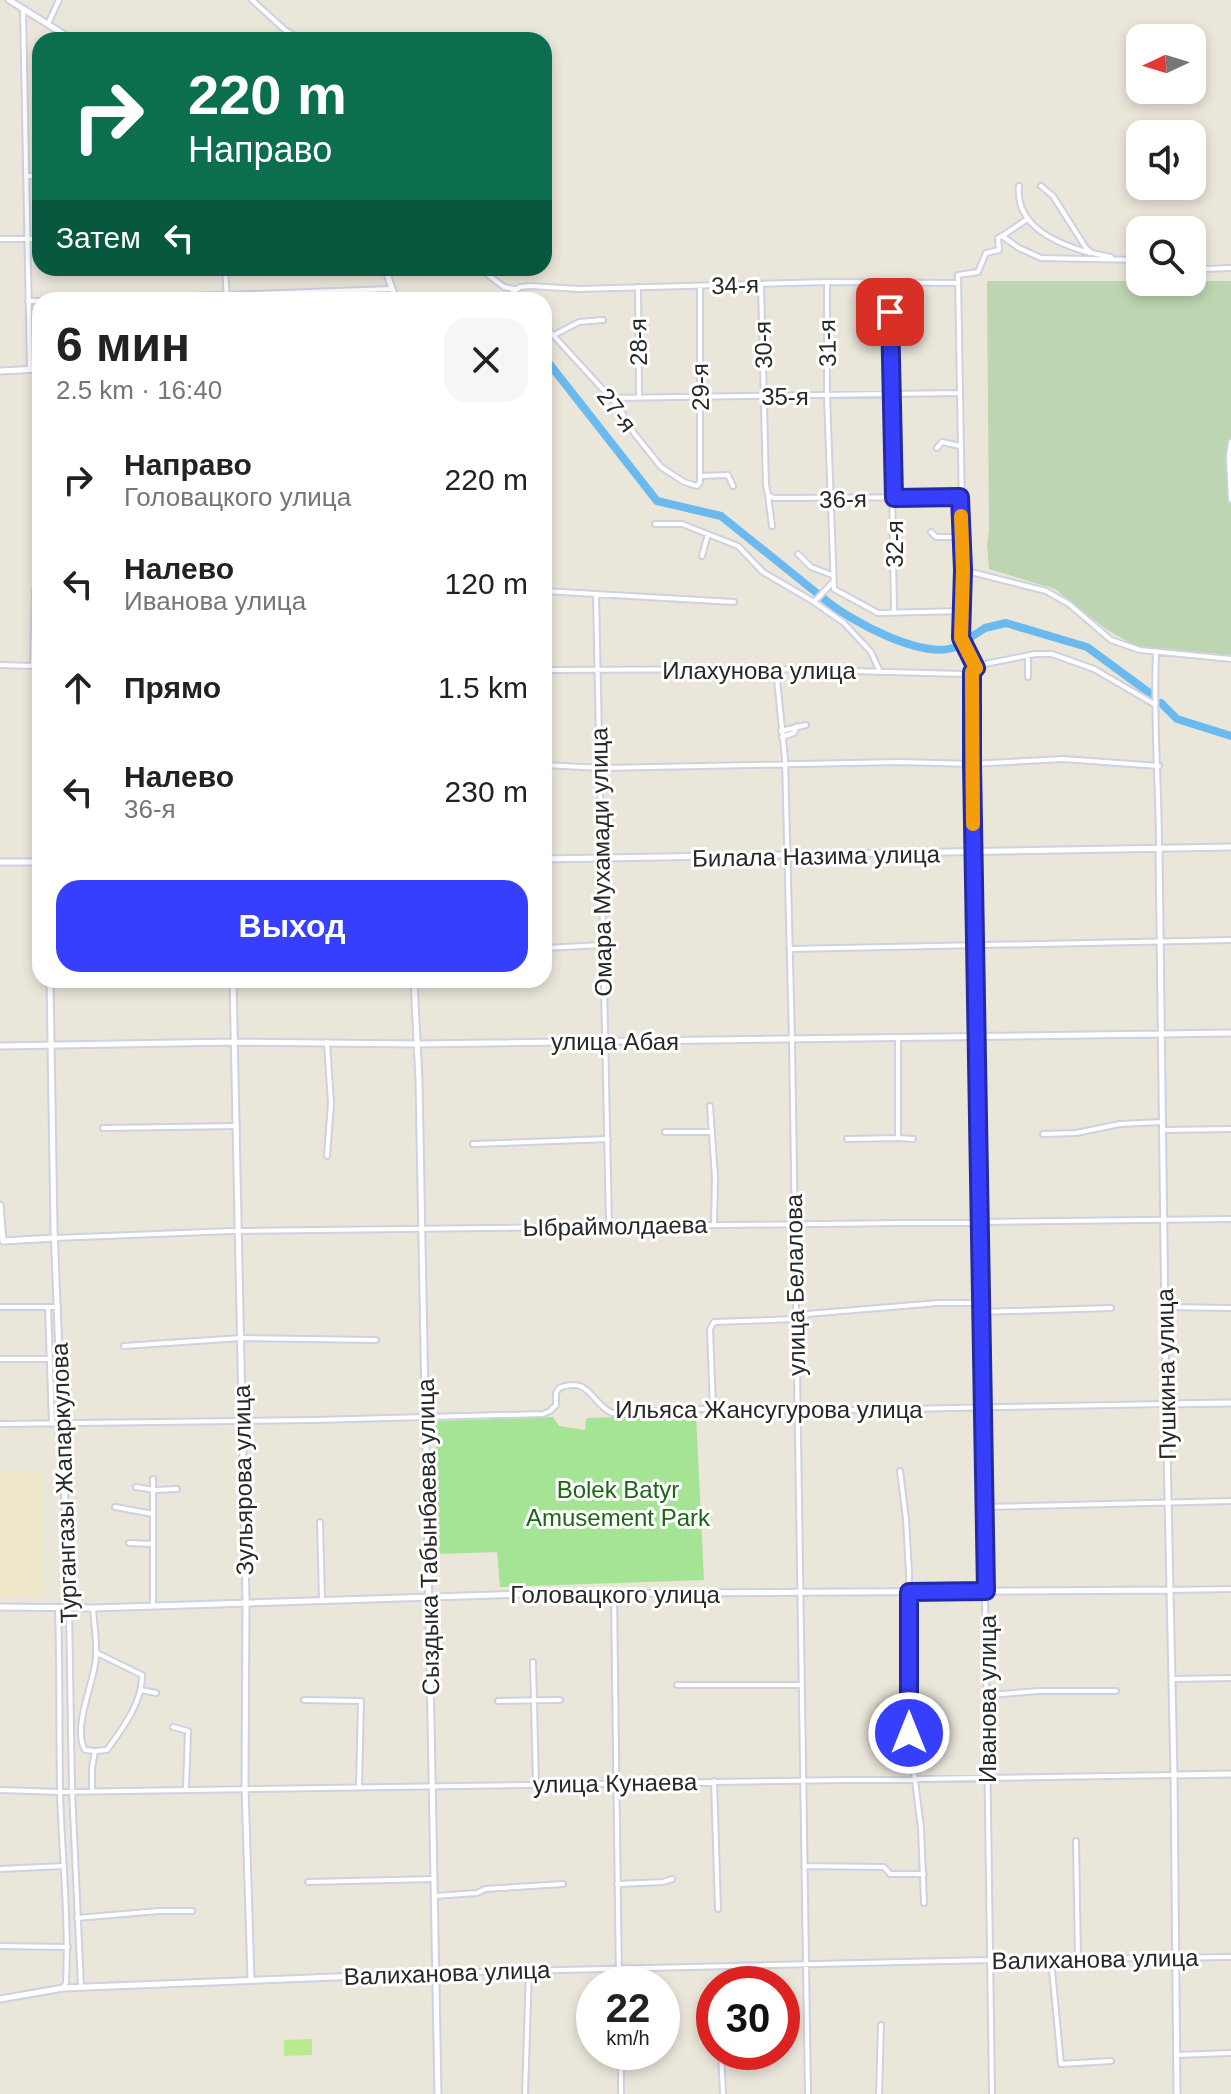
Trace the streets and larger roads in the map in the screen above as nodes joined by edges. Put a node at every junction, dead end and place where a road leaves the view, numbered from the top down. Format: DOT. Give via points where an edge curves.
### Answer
graph roads {
  1 [pos="9,0"];
  2 [pos="59,0"];
  3 [pos="252,0"];
  4 [pos="23,9"];
  5 [pos="48,24"];
  6 [pos="60,32"];
  7 [pos="288,32"];
  8 [pos="26,176"];
  9 [pos="32,176"];
  10 [pos="1019,186"];
  11 [pos="1041,186"];
  12 [pos="1027,217"];
  13 [pos="1002,236"];
  14 [pos="0,239"];
  15 [pos="27,239"];
  16 [pos="32,239"];
  17 [pos="1092,253"];
  18 [pos="1125,259"];
  19 [pos="1231,268"];
  20 [pos="1206,269"];
  21 [pos="388,276"];
  22 [pos="490,276"];
  23 [pos="828,282"];
  24 [pos="958,283"];
  25 [pos="761,284"];
  26 [pos="820,284"];
  27 [pos="889,284"];
  28 [pos="700,286"];
  29 [pos="638,287"];
  30 [pos="394,289"];
  31 [pos="515,290"];
  32 [pos="826,290"];
  33 [pos="338,292"];
  34 [pos="395,292"];
  35 [pos="28,301"];
  36 [pos="32,301"];
  37 [pos="603,320"];
  38 [pos="554,335"];
  39 [pos="30,370"];
  40 [pos="0,371"];
  41 [pos="959,393"];
  42 [pos="892,395"];
  43 [pos="827,396"];
  44 [pos="701,397"];
  45 [pos="765,397"];
  46 [pos="611,398"];
  47 [pos="639,398"];
  48 [pos="1231,442"];
  49 [pos="960,446"];
  50 [pos="937,448"];
  51 [pos="700,476"];
  52 [pos="697,486"];
  53 [pos="733,486"];
  54 [pos="960,497"];
  55 [pos="894,498"];
  56 [pos="770,499"];
  57 [pos="831,499"];
  58 [pos="1231,500"];
  59 [pos="655,524"];
  60 [pos="772,526"];
  61 [pos="931,532"];
  62 [pos="708,534"];
  63 [pos="962,537"];
  64 [pos="798,554"];
  65 [pos="702,556"];
  66 [pos="963,570"];
  67 [pos="832,575"];
  68 [pos="832,583"];
  69 [pos="552,591"];
  70 [pos="596,594"];
  71 [pos="734,602"];
  72 [pos="814,602"];
  73 [pos="963,611"];
  74 [pos="894,613"];
  75 [pos="1156,653"];
  76 [pos="1028,655"];
  77 [pos="1231,659"];
  78 [pos="0,665"];
  79 [pos="32,666"];
  80 [pos="976,668"];
  81 [pos="596,669"];
  82 [pos="776,669"];
  83 [pos="552,670"];
  84 [pos="880,672"];
  85 [pos="1028,677"];
  86 [pos="972,678"];
  87 [pos="1154,704"];
  88 [pos="806,725"];
  89 [pos="782,734"];
  90 [pos="972,764"];
  91 [pos="552,765"];
  92 [pos="784,765"];
  93 [pos="1159,766"];
  94 [pos="598,767"];
  95 [pos="1231,847"];
  96 [pos="1159,850"];
  97 [pos="974,853"];
  98 [pos="787,857"];
  99 [pos="601,858"];
  100 [pos="552,859"];
  101 [pos="0,862"];
  102 [pos="32,862"];
  103 [pos="1231,940"];
  104 [pos="1162,941"];
  105 [pos="976,943"];
  106 [pos="602,945"];
  107 [pos="552,948"];
  108 [pos="790,949"];
  109 [pos="50,988"];
  110 [pos="233,988"];
  111 [pos="414,988"];
  112 [pos="1231,1033"];
  113 [pos="1162,1034"];
  114 [pos="977,1036"];
  115 [pos="898,1038"];
  116 [pos="792,1040"];
  117 [pos="605,1041"];
  118 [pos="234,1042"];
  119 [pos="327,1042"];
  120 [pos="417,1044"];
  121 [pos="53,1045"];
  122 [pos="0,1046"];
  123 [pos="710,1106"];
  124 [pos="1163,1122"];
  125 [pos="237,1126"];
  126 [pos="103,1128"];
  127 [pos="1231,1129"];
  128 [pos="1163,1130"];
  129 [pos="665,1132"];
  130 [pos="712,1132"];
  131 [pos="1043,1134"];
  132 [pos="898,1138"];
  133 [pos="608,1139"];
  134 [pos="847,1139"];
  135 [pos="913,1139"];
  136 [pos="473,1144"];
  137 [pos="327,1156"];
  138 [pos="0,1205"];
  139 [pos="1231,1219"];
  140 [pos="1165,1222"];
  141 [pos="979,1223"];
  142 [pos="714,1224"];
  143 [pos="793,1224"];
  144 [pos="609,1225"];
  145 [pos="421,1228"];
  146 [pos="237,1231"];
  147 [pos="55,1238"];
  148 [pos="1,1242"];
  149 [pos="981,1303"];
  150 [pos="0,1307"];
  151 [pos="48,1307"];
  152 [pos="59,1307"];
  153 [pos="1166,1307"];
  154 [pos="1111,1308"];
  155 [pos="1231,1308"];
  156 [pos="981,1312"];
  157 [pos="795,1317"];
  158 [pos="241,1338"];
  159 [pos="376,1340"];
  160 [pos="124,1346"];
  161 [pos="0,1359"];
  162 [pos="50,1359"];
  163 [pos="1231,1403"];
  164 [pos="1166,1404"];
  165 [pos="713,1408"];
  166 [pos="983,1408"];
  167 [pos="799,1411"];
  168 [pos="425,1416"];
  169 [pos="241,1421"];
  170 [pos="0,1424"];
  171 [pos="52,1424"];
  172 [pos="62,1424"];
  173 [pos="900,1471"];
  174 [pos="153,1479"];
  175 [pos="136,1487"];
  176 [pos="177,1489"];
  177 [pos="154,1490"];
  178 [pos="1231,1501"];
  179 [pos="1168,1502"];
  180 [pos="115,1507"];
  181 [pos="985,1507"];
  182 [pos="153,1514"];
  183 [pos="320,1522"];
  184 [pos="129,1543"];
  185 [pos="152,1544"];
  186 [pos="1231,1589"];
  187 [pos="1169,1590"];
  188 [pos="986,1591"];
  189 [pos="909,1592"];
  190 [pos="799,1593"];
  191 [pos="614,1594"];
  192 [pos="429,1599"];
  193 [pos="322,1600"];
  194 [pos="246,1601"];
  195 [pos="153,1605"];
  196 [pos="0,1607"];
  197 [pos="58,1607"];
  198 [pos="69,1607"];
  199 [pos="93,1608"];
  200 [pos="97,1653"];
  201 [pos="533,1662"];
  202 [pos="1231,1678"];
  203 [pos="1172,1679"];
  204 [pos="677,1685"];
  205 [pos="800,1685"];
  206 [pos="141,1690"];
  207 [pos="1116,1691"];
  208 [pos="156,1693"];
  209 [pos="988,1695"];
  210 [pos="304,1700"];
  211 [pos="534,1700"];
  212 [pos="560,1700"];
  213 [pos="498,1701"];
  214 [pos="173,1727"];
  215 [pos="95,1751"];
  216 [pos="1231,1774"];
  217 [pos="1174,1775"];
  218 [pos="988,1778"];
  219 [pos="915,1779"];
  220 [pos="714,1781"];
  221 [pos="804,1781"];
  222 [pos="615,1782"];
  223 [pos="536,1784"];
  224 [pos="432,1785"];
  225 [pos="359,1786"];
  226 [pos="245,1787"];
  227 [pos="186,1788"];
  228 [pos="0,1790"];
  229 [pos="72,1790"];
  230 [pos="92,1790"];
  231 [pos="60,1792"];
  232 [pos="1076,1841"];
  233 [pos="64,1866"];
  234 [pos="804,1866"];
  235 [pos="0,1869"];
  236 [pos="924,1874"];
  237 [pos="433,1879"];
  238 [pos="672,1879"];
  239 [pos="308,1882"];
  240 [pos="563,1884"];
  241 [pos="617,1884"];
  242 [pos="434,1896"];
  243 [pos="924,1903"];
  244 [pos="718,1909"];
  245 [pos="192,1911"];
  246 [pos="77,1918"];
  247 [pos="0,1946"];
  248 [pos="68,1947"];
  249 [pos="1231,1957"];
  250 [pos="1078,1958"];
  251 [pos="1175,1958"];
  252 [pos="1051,1959"];
  253 [pos="989,1960"];
  254 [pos="804,1964"];
  255 [pos="618,1966"];
  256 [pos="680,1967"];
  257 [pos="576,1969"];
  258 [pos="529,1970"];
  259 [pos="435,1973"];
  260 [pos="251,1980"];
  261 [pos="81,1987"];
  262 [pos="63,1988"];
  263 [pos="0,1999"];
  264 [pos="881,2025"];
  265 [pos="1231,2053"];
  266 [pos="1177,2055"];
  267 [pos="1111,2061"];
  268 [pos="621,2070"];
  269 [pos="722,2070"];
  270 [pos="438,2094"];
  271 [pos="525,2094"];
  272 [pos="621,2094"];
  273 [pos="723,2094"];
  274 [pos="808,2094"];
  275 [pos="879,2094"];
  276 [pos="992,2094"];
  277 [pos="1177,2094"];
  1 -- 4 [label="street"];
  2 -- 5 [label="street"];
  3 -- 7 [label="street"];
  4 -- 5 [label="street"];
  4 -- 8 [label="street"];
  5 -- 6 [label="street"];
  8 -- 9 [label="street"];
  8 -- 15 [label="street"];
  10 -- 12 [label="street"];
  11 -- 17 [label="street"];
  12 -- 13 [label="street"];
  12 -- 17 [label="street" via="1040,232"];
  13 -- 18 [label="street" via="1041,258"];
  13 -- 24 [label="street" via="999,250 986,253 978,272 958,275"];
  14 -- 15 [label="street"];
  15 -- 16 [label="street"];
  15 -- 35 [label="street"];
  17 -- 18 [label="street"];
  19 -- 20 [label="street"];
  21 -- 30 [label="street"];
  22 -- 31 [label="street"];
  23 -- 26 [label="street, 34-я"];
  23 -- 27 [label="street, 34-я"];
  23 -- 32 [label="street, 31-я"];
  24 -- 27 [label="street, 34-я"];
  24 -- 41 [label="street"];
  25 -- 26 [label="street, 34-я"];
  25 -- 28 [label="street, 34-я"];
  25 -- 45 [label="street, 30-я"];
  26 -- 32 [label="street"];
  27 -- 42 [label="street, 32-я"];
  28 -- 29 [label="street, 34-я"];
  28 -- 44 [label="street, 29-я"];
  29 -- 31 [label="street, 34-я"];
  29 -- 47 [label="street, 28-я"];
  30 -- 33 [label="street"];
  30 -- 34 [label="street"];
  32 -- 43 [label="street, 31-я"];
  35 -- 36 [label="street"];
  35 -- 39 [label="street"];
  37 -- 38 [label="street" via="579,322"];
  38 -- 46 [label="street, 27-я"];
  39 -- 40 [label="street"];
  41 -- 42 [label="street, 35-я"];
  41 -- 49 [label="street"];
  42 -- 43 [label="street, 35-я"];
  42 -- 55 [label="street, 32-я"];
  43 -- 45 [label="street, 35-я"];
  43 -- 57 [label="street, 31-я"];
  44 -- 45 [label="street, 35-я"];
  44 -- 47 [label="street, 35-я"];
  44 -- 51 [label="street, 29-я"];
  45 -- 56 [label="street, 30-я"];
  46 -- 47 [label="street, 35-я"];
  46 -- 52 [label="street, 27-я" via="661,467"];
  48 -- 58 [label="street"];
  49 -- 50 [label="street" via="942,442"];
  49 -- 54 [label="street"];
  51 -- 52 [label="street, 29-я"];
  51 -- 53 [label="street" via="728,475"];
  54 -- 55 [label="street, 36-я"];
  54 -- 63 [label="street"];
  55 -- 57 [label="street, 36-я"];
  55 -- 74 [label="street, 32-я"];
  56 -- 57 [label="street, 36-я"];
  56 -- 60 [label="street, 30-я"];
  57 -- 67 [label="street, 31-я"];
  59 -- 62 [label="street" via="682,524"];
  61 -- 63 [label="street" via="936,537"];
  62 -- 65 [label="street"];
  62 -- 72 [label="street" via="738,546 763,572"];
  63 -- 66 [label="street"];
  64 -- 67 [label="street" via="811,567"];
  66 -- 73 [label="street"];
  66 -- 75 [label="street" via="1046,591 1111,640"];
  67 -- 68 [label="street, 31-я"];
  68 -- 72 [label="street"];
  68 -- 74 [label="street" via="869,610"];
  69 -- 70 [label="street"];
  70 -- 71 [label="street"];
  70 -- 81 [label="street, Омара Мухамади улица"];
  72 -- 84 [label="street" via="871,652"];
  73 -- 74 [label="street"];
  73 -- 80 [label="street" via="961,638"];
  75 -- 77 [label="street"];
  75 -- 87 [label="street, Пушкина улица"];
  76 -- 80 [label="street"];
  76 -- 85 [label="street"];
  76 -- 87 [label="street" via="1071,659"];
  78 -- 79 [label="street"];
  80 -- 86 [label="street, Иванова улица"];
  81 -- 82 [label="street, Илахунова улица"];
  81 -- 83 [label="street, Илахунова улица"];
  81 -- 94 [label="street, Омара Мухамади улица"];
  82 -- 84 [label="street, Илахунова улица"];
  82 -- 89 [label="street, улица Белалова"];
  84 -- 86 [label="street, Илахунова улица"];
  86 -- 90 [label="street, Иванова улица"];
  87 -- 93 [label="street, Пушкина улица"];
  88 -- 89 [label="street"];
  89 -- 92 [label="street, улица Белалова"];
  90 -- 92 [label="street"];
  90 -- 93 [label="street" via="1063,759"];
  90 -- 97 [label="street, Иванова улица"];
  91 -- 94 [label="street"];
  92 -- 94 [label="street"];
  92 -- 98 [label="street, улица Белалова"];
  93 -- 96 [label="street, Пушкина улица"];
  94 -- 99 [label="street, Омара Мухамади улица"];
  95 -- 96 [label="street, Билала Назима улица"];
  96 -- 97 [label="street, Билала Назима улица"];
  96 -- 104 [label="street, Пушкина улица"];
  97 -- 98 [label="street, Билала Назима улица"];
  97 -- 105 [label="street, Иванова улица"];
  98 -- 99 [label="street, Билала Назима улица"];
  98 -- 108 [label="street, улица Белалова"];
  99 -- 100 [label="street, Билала Назима улица"];
  99 -- 106 [label="street, Омара Мухамади улица"];
  101 -- 102 [label="street"];
  103 -- 104 [label="street"];
  104 -- 105 [label="street"];
  104 -- 113 [label="street, Пушкина улица"];
  105 -- 108 [label="street"];
  105 -- 114 [label="street, Иванова улица"];
  106 -- 107 [label="street"];
  106 -- 117 [label="street, Омара Мухамади улица"];
  108 -- 116 [label="street, улица Белалова"];
  109 -- 121 [label="street, Тургангазы Жапаркулова"];
  110 -- 118 [label="street, Зульярова улица"];
  111 -- 120 [label="street, Сыздыка Табынбаева улица"];
  112 -- 113 [label="street, улица Абая"];
  113 -- 114 [label="street, улица Абая"];
  113 -- 124 [label="street, Пушкина улица"];
  114 -- 115 [label="street, улица Абая"];
  114 -- 141 [label="street, Иванова улица"];
  115 -- 116 [label="street, улица Абая"];
  115 -- 132 [label="street"];
  116 -- 117 [label="street, улица Абая"];
  116 -- 143 [label="street, улица Белалова"];
  117 -- 120 [label="street, улица Абая"];
  117 -- 133 [label="street, Омара Мухамади улица"];
  118 -- 119 [label="street, улица Абая"];
  118 -- 121 [label="street, улица Абая"];
  118 -- 125 [label="street, Зульярова улица"];
  119 -- 120 [label="street, улица Абая"];
  119 -- 137 [label="street"];
  120 -- 145 [label="street, Сыздыка Табынбаева улица"];
  121 -- 122 [label="street, улица Абая"];
  121 -- 147 [label="street, Тургангазы Жапаркулова"];
  123 -- 130 [label="street"];
  124 -- 128 [label="street, Пушкина улица"];
  124 -- 131 [label="street"];
  125 -- 126 [label="street"];
  125 -- 146 [label="street, Зульярова улица"];
  127 -- 128 [label="street"];
  128 -- 140 [label="street, Пушкина улица"];
  129 -- 130 [label="street"];
  130 -- 142 [label="street"];
  132 -- 134 [label="street"];
  132 -- 135 [label="street"];
  133 -- 136 [label="street"];
  133 -- 144 [label="street, Омара Мухамади улица"];
  138 -- 148 [label="street"];
  139 -- 140 [label="street, Ыбраймолдаева"];
  140 -- 141 [label="street, Ыбраймолдаева"];
  140 -- 153 [label="street, Пушкина улица"];
  141 -- 143 [label="street, Ыбраймолдаева"];
  141 -- 149 [label="street, Иванова улица"];
  142 -- 143 [label="street, Ыбраймолдаева"];
  142 -- 144 [label="street, Ыбраймолдаева"];
  143 -- 157 [label="street, улица Белалова"];
  144 -- 145 [label="street, Ыбраймолдаева"];
  145 -- 146 [label="street, Ыбраймолдаева"];
  145 -- 168 [label="street, Сыздыка Табынбаева улица"];
  146 -- 147 [label="street, Ыбраймолдаева"];
  146 -- 158 [label="street, Зульярова улица"];
  147 -- 148 [label="street, Ыбраймолдаева"];
  147 -- 152 [label="street, Тургангазы Жапаркулова"];
  149 -- 156 [label="street, Иванова улица"];
  149 -- 157 [label="street"];
  150 -- 151 [label="street"];
  151 -- 152 [label="street"];
  151 -- 162 [label="street"];
  152 -- 172 [label="street, Тургангазы Жапаркулова"];
  153 -- 155 [label="street"];
  153 -- 164 [label="street, Пушкина улица"];
  154 -- 156 [label="street"];
  156 -- 166 [label="street, Иванова улица"];
  157 -- 165 [label="street" via="714,1322"];
  157 -- 167 [label="street, улица Белалова"];
  158 -- 159 [label="street"];
  158 -- 160 [label="street"];
  158 -- 169 [label="street, Зульярова улица"];
  161 -- 162 [label="street"];
  162 -- 171 [label="street"];
  163 -- 164 [label="street, Ильяса Жансугурова улица"];
  164 -- 166 [label="street, Ильяса Жансугурова улица"];
  164 -- 179 [label="street, Пушкина улица"];
  165 -- 167 [label="street, Ильяса Жансугурова улица"];
  165 -- 168 [label="street, Ильяса Жансугурова улица" via="612,1413 589,1391 574,1385 559,1388 556,1405 543,1414"];
  166 -- 167 [label="street, Ильяса Жансугурова улица"];
  166 -- 181 [label="street, Иванова улица"];
  167 -- 190 [label="street, улица Белалова"];
  168 -- 169 [label="street, Ильяса Жансугурова улица"];
  168 -- 192 [label="street, Сыздыка Табынбаева улица"];
  169 -- 172 [label="street, Ильяса Жансугурова улица"];
  169 -- 194 [label="street, Зульярова улица"];
  170 -- 171 [label="street, Ильяса Жансугурова улица"];
  171 -- 172 [label="street, Ильяса Жансугурова улица"];
  172 -- 198 [label="street, Тургангазы Жапаркулова"];
  173 -- 189 [label="street"];
  174 -- 177 [label="street"];
  175 -- 177 [label="street"];
  176 -- 177 [label="street"];
  177 -- 182 [label="street"];
  178 -- 179 [label="street"];
  179 -- 181 [label="street"];
  179 -- 187 [label="street, Пушкина улица"];
  180 -- 182 [label="street"];
  181 -- 188 [label="street, Иванова улица"];
  182 -- 185 [label="street"];
  183 -- 193 [label="street"];
  184 -- 185 [label="street"];
  185 -- 195 [label="street"];
  186 -- 187 [label="street, Головацкого улица"];
  187 -- 188 [label="street, Головацкого улица"];
  187 -- 203 [label="street, Пушкина улица"];
  188 -- 189 [label="street, Головацкого улица"];
  188 -- 209 [label="street, Иванова улица"];
  189 -- 190 [label="street, Головацкого улица"];
  189 -- 219 [label="street" via="909,1733"];
  190 -- 191 [label="street, Головацкого улица"];
  190 -- 205 [label="street, улица Белалова"];
  191 -- 192 [label="street, Головацкого улица"];
  191 -- 222 [label="street"];
  192 -- 193 [label="street, Головацкого улица"];
  192 -- 224 [label="street, Сыздыка Табынбаева улица"];
  193 -- 194 [label="street, Головацкого улица"];
  194 -- 195 [label="street, Головацкого улица"];
  194 -- 226 [label="street, Зульярова улица"];
  195 -- 199 [label="street, Головацкого улица"];
  196 -- 197 [label="street, Головацкого улица"];
  197 -- 198 [label="street, Головацкого улица"];
  197 -- 231 [label="street, Тургангазы Жапаркулова"];
  198 -- 199 [label="street, Головацкого улица"];
  198 -- 229 [label="street, Тургангазы Жапаркулова"];
  199 -- 200 [label="street"];
  200 -- 206 [label="street" via="142,1675"];
  200 -- 215 [label="street" via="81,1744"];
  201 -- 211 [label="street"];
  202 -- 203 [label="street"];
  203 -- 217 [label="street, Пушкина улица"];
  204 -- 205 [label="street"];
  205 -- 221 [label="street, улица Белалова"];
  206 -- 208 [label="street"];
  206 -- 215 [label="street" via="107,1750"];
  207 -- 209 [label="street"];
  209 -- 218 [label="street, Иванова улица"];
  210 -- 225 [label="street" via="361,1701"];
  211 -- 212 [label="street"];
  211 -- 213 [label="street"];
  211 -- 223 [label="street"];
  214 -- 227 [label="street" via="188,1731"];
  215 -- 230 [label="street"];
  216 -- 217 [label="street, улица Кунаева"];
  217 -- 218 [label="street, улица Кунаева"];
  217 -- 251 [label="street, Пушкина улица"];
  218 -- 219 [label="street, улица Кунаева"];
  218 -- 253 [label="street, Иванова улица"];
  219 -- 221 [label="street, улица Кунаева"];
  219 -- 236 [label="street"];
  220 -- 221 [label="street, улица Кунаева"];
  220 -- 222 [label="street, улица Кунаева"];
  220 -- 244 [label="street"];
  221 -- 234 [label="street, улица Белалова"];
  222 -- 223 [label="street, улица Кунаева"];
  222 -- 241 [label="street"];
  223 -- 224 [label="street, улица Кунаева"];
  224 -- 225 [label="street, улица Кунаева"];
  224 -- 237 [label="street, Сыздыка Табынбаева улица"];
  225 -- 226 [label="street, улица Кунаева"];
  226 -- 227 [label="street, улица Кунаева"];
  226 -- 260 [label="street, Зульярова улица"];
  227 -- 230 [label="street, улица Кунаева"];
  228 -- 231 [label="street, улица Кунаева"];
  229 -- 230 [label="street, улица Кунаева"];
  229 -- 231 [label="street, улица Кунаева"];
  229 -- 246 [label="street, Тургангазы Жапаркулова"];
  231 -- 233 [label="street, Тургангазы Жапаркулова"];
  232 -- 250 [label="street"];
  233 -- 235 [label="street"];
  233 -- 248 [label="street, Тургангазы Жапаркулова"];
  234 -- 236 [label="street" via="884,1867 890,1874"];
  234 -- 254 [label="street, улица Белалова"];
  236 -- 243 [label="street"];
  237 -- 239 [label="street"];
  237 -- 242 [label="street, Сыздыка Табынбаева улица"];
  238 -- 241 [label="street"];
  240 -- 242 [label="street"];
  241 -- 255 [label="street"];
  242 -- 259 [label="street, Сыздыка Табынбаева улица"];
  245 -- 246 [label="street"];
  246 -- 261 [label="street, Тургангазы Жапаркулова"];
  247 -- 248 [label="street"];
  248 -- 262 [label="street, Тургангазы Жапаркулова"];
  249 -- 251 [label="street, Валиханова улица"];
  250 -- 251 [label="street, Валиханова улица"];
  250 -- 252 [label="street, Валиханова улица"];
  251 -- 266 [label="street, Пушкина улица"];
  252 -- 253 [label="street, Валиханова улица"];
  252 -- 267 [label="street" via="1061,2064"];
  253 -- 254 [label="street, Валиханова улица"];
  253 -- 276 [label="street, Иванова улица"];
  254 -- 256 [label="street, Валиханова улица"];
  254 -- 274 [label="street, улица Белалова"];
  257 -- 258 [label="street, Валиханова улица"];
  258 -- 259 [label="street, Валиханова улица"];
  258 -- 271 [label="street"];
  259 -- 260 [label="street, Валиханова улица"];
  259 -- 270 [label="street, Сыздыка Табынбаева улица"];
  260 -- 261 [label="street, Валиханова улица"];
  261 -- 262 [label="street, Валиханова улица"];
  262 -- 263 [label="street, Валиханова улица"];
  264 -- 275 [label="street"];
  265 -- 266 [label="street"];
  266 -- 277 [label="street, Пушкина улица"];
  268 -- 272 [label="street"];
  269 -- 273 [label="street"];
}
